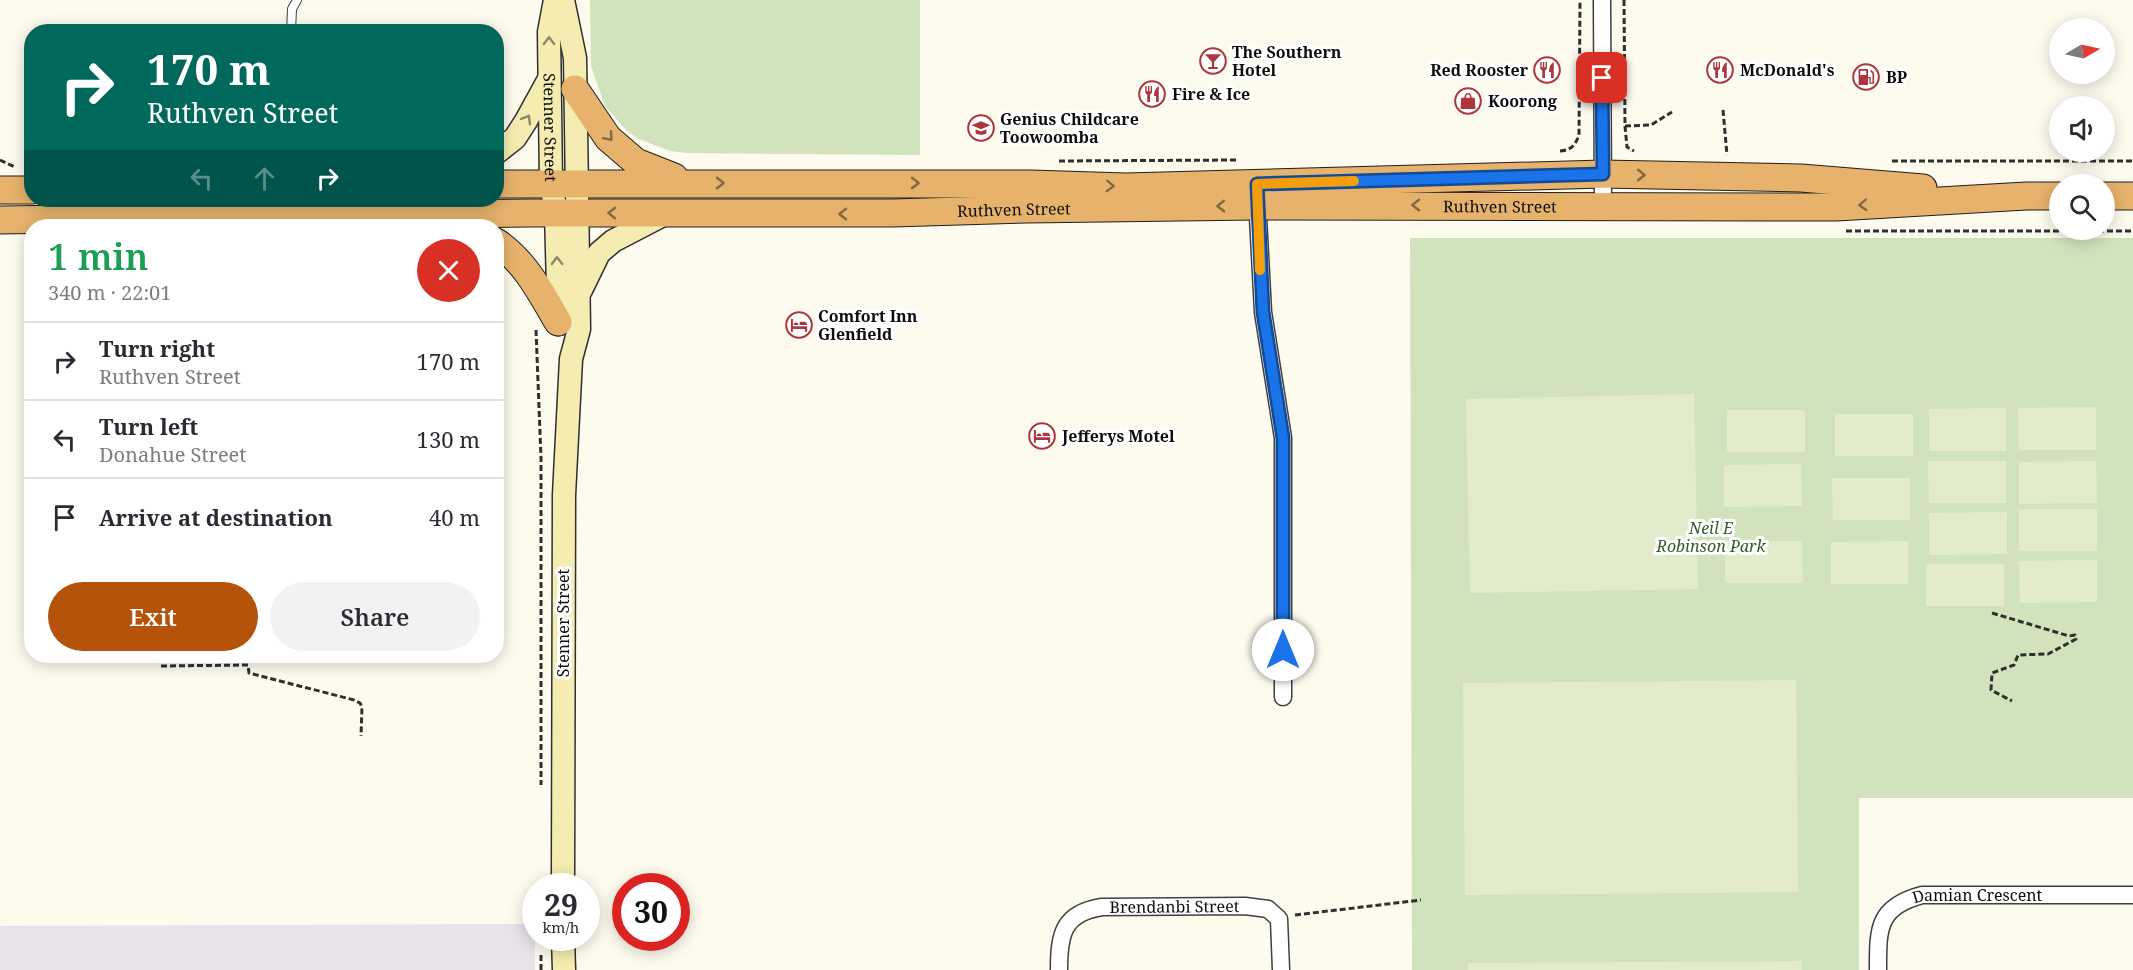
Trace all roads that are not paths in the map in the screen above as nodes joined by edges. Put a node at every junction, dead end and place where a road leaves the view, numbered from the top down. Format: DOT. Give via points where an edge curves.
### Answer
graph roads {
  1 [pos="297,0"];
  2 [pos="555,0"];
  3 [pos="563,0"];
  4 [pos="1602,0"];
  5 [pos="291,24"];
  6 [pos="550,77"];
  7 [pos="575,89"];
  8 [pos="504,146"];
  9 [pos="1603,174"];
  10 [pos="24,181"];
  11 [pos="564,183"];
  12 [pos="687,183"];
  13 [pos="504,184"];
  14 [pos="0,190"];
  15 [pos="1257,195"];
  16 [pos="2026,196"];
  17 [pos="2049,196"];
  18 [pos="2115,196"];
  19 [pos="2133,196"];
  20 [pos="1603,206"];
  21 [pos="567,213"];
  22 [pos="665,214"];
  23 [pos="487,219"];
  24 [pos="0,220"];
  25 [pos="24,220"];
  26 [pos="504,248"];
  27 [pos="578,296"];
  28 [pos="547,323"];
  29 [pos="570,359"];
  30 [pos="1283,697"];
  31 [pos="563,873"];
  32 [pos="2133,895"];
  33 [pos="563,951"];
  34 [pos="564,970"];
  35 [pos="1059,970"];
  36 [pos="1281,970"];
  37 [pos="1878,970"];
  1 -- 5 [label="lane"];
  6 -- 2 [label="main road, Stenner Street, one-way" via="549,32"];
  3 -- 7 [label="main road, Stenner Street" via="575,58"];
  4 -- 9 [label="street"];
  8 -- 6 [label="main road, one-way" via="526,121"];
  6 -- 11 [label="main road, Stenner Street"];
  7 -- 11 [label="main road, Stenner Street"];
  7 -- 12 [label="highway, one-way" via="608,138 636,162"];
  9 -- 15 [label="highway, Ruthven Street"];
  9 -- 16 [label="highway, Ruthven Street, one-way" via="1801,178"];
  9 -- 20 [label="street"];
  10 -- 14 [label="highway"];
  11 -- 12 [label="highway, Ruthven Street"];
  11 -- 13 [label="highway, Ruthven Street"];
  11 -- 21 [label="main road, Stenner Street"];
  12 -- 15 [label="highway, Ruthven Street, one-way" via="1031,184"];
  20 -- 15 [label="highway, Ruthven Street, one-way"];
  15 -- 22 [label="highway, Ruthven Street, one-way" via="1028,209"];
  15 -- 30 [label="street" via="1263,312 1283,438"];
  16 -- 17 [label="highway, Ruthven Street"];
  16 -- 20 [label="highway, Ruthven Street, one-way" via="1836,207"];
  18 -- 19 [label="highway"];
  22 -- 21 [label="highway, Ruthven Street, one-way"];
  21 -- 23 [label="highway, Ruthven Street"];
  21 -- 27 [label="main road, Stenner Street"];
  28 -- 21 [label="main road, Stenner Street, one-way"];
  22 -- 27 [label="main road" via="613,241 600,253"];
  24 -- 25 [label="highway, Ruthven Street"];
  26 -- 28 [label="highway" via="531,277"];
  27 -- 29 [label="main road, Stenner Street" via="579,329"];
  28 -- 29 [label="main road, Stenner Street" via="559,333"];
  29 -- 31 [label="main road, Stenner Street" via="564,495"];
  32 -- 37 [label="street, Damian Crescent" via="1922,894 1907,898 1884,916 1879,931"];
  33 -- 34 [label="main road"];
  35 -- 36 [label="street, Brendanbi Street" via="1064,929 1087,909 1245,906 1268,909 1279,919"];
}
